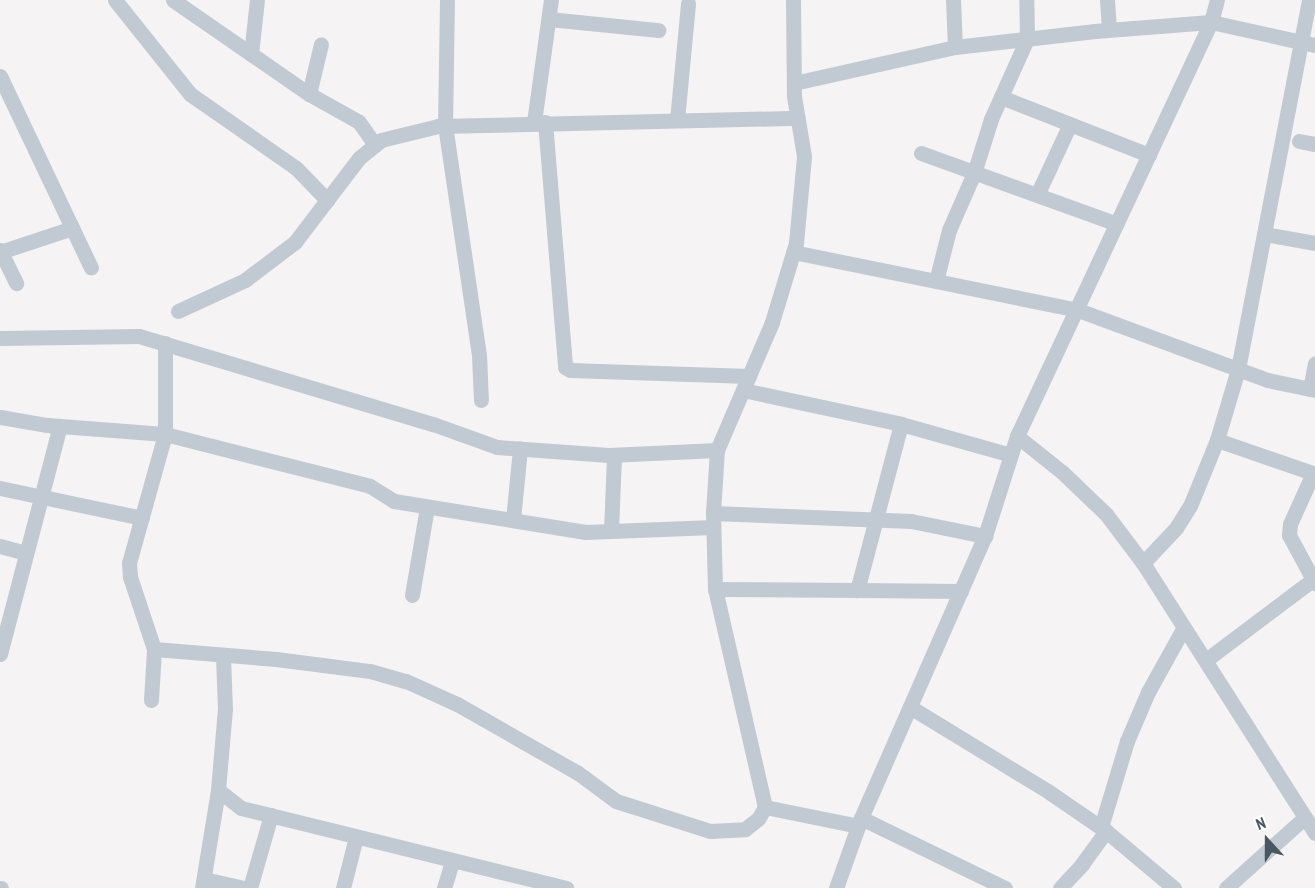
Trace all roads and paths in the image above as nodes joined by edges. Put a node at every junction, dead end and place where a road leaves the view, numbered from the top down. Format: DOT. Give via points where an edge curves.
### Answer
graph roads {
  1 [pos="115,0"];
  2 [pos="173,0"];
  3 [pos="257,0"];
  4 [pos="447,0"];
  5 [pos="551,0"];
  6 [pos="793,0"];
  7 [pos="952,0"];
  8 [pos="1026,0"];
  9 [pos="1107,0"];
  10 [pos="1217,0"];
  11 [pos="1309,0"];
  12 [pos="688,4"];
  13 [pos="549,19"];
  14 [pos="1211,22"];
  15 [pos="658,30"];
  16 [pos="1109,30"];
  17 [pos="1028,39"];
  18 [pos="321,44"];
  19 [pos="1308,44"];
  20 [pos="955,47"];
  21 [pos="251,54"];
  22 [pos="0,76"];
  23 [pos="794,83"];
  24 [pos="309,94"];
  25 [pos="1001,97"];
  26 [pos="798,118"];
  27 [pos="677,120"];
  28 [pos="539,122"];
  29 [pos="1070,124"];
  30 [pos="445,125"];
  31 [pos="1299,141"];
  32 [pos="1315,144"];
  33 [pos="375,145"];
  34 [pos="921,153"];
  35 [pos="1149,156"];
  36 [pos="974,173"];
  37 [pos="1036,195"];
  38 [pos="327,200"];
  39 [pos="1117,224"];
  40 [pos="72,228"];
  41 [pos="1264,234"];
  42 [pos="1315,243"];
  43 [pos="0,251"];
  44 [pos="793,252"];
  45 [pos="91,267"];
  46 [pos="936,281"];
  47 [pos="16,283"];
  48 [pos="1078,310"];
  49 [pos="178,312"];
  50 [pos="0,338"];
  51 [pos="165,343"];
  52 [pos="1315,363"];
  53 [pos="1238,369"];
  54 [pos="746,383"];
  55 [pos="1312,390"];
  56 [pos="481,400"];
  57 [pos="0,417"];
  58 [pos="901,424"];
  59 [pos="60,426"];
  60 [pos="165,434"];
  61 [pos="1017,436"];
  62 [pos="1217,440"];
  63 [pos="520,448"];
  64 [pos="717,450"];
  65 [pos="614,454"];
  66 [pos="1011,455"];
  67 [pos="1314,474"];
  68 [pos="0,488"];
  69 [pos="42,495"];
  70 [pos="427,507"];
  71 [pos="142,518"];
  72 [pos="513,520"];
  73 [pos="713,520"];
  74 [pos="873,520"];
  75 [pos="611,531"];
  76 [pos="985,536"];
  77 [pos="0,546"];
  78 [pos="26,553"];
  79 [pos="1143,563"];
  80 [pos="1314,580"];
  81 [pos="716,589"];
  82 [pos="857,590"];
  83 [pos="961,591"];
  84 [pos="412,595"];
  85 [pos="1184,627"];
  86 [pos="154,649"];
  87 [pos="0,654"];
  88 [pos="223,656"];
  89 [pos="1206,660"];
  90 [pos="151,700"];
  91 [pos="910,707"];
  92 [pos="218,790"];
  93 [pos="765,807"];
  94 [pos="241,808"];
  95 [pos="212,814"];
  96 [pos="271,815"];
  97 [pos="1305,817"];
  98 [pos="860,822"];
  99 [pos="1103,829"];
  100 [pos="1315,833"];
  101 [pos="356,837"];
  102 [pos="452,861"];
  103 [pos="203,883"];
  104 [pos="548,886"];
  105 [pos="244,888"];
  106 [pos="250,888"];
  107 [pos="343,888"];
  108 [pos="444,888"];
  109 [pos="566,888"];
  110 [pos="836,888"];
  111 [pos="1005,888"];
  112 [pos="1060,888"];
  113 [pos="1174,888"];
  114 [pos="1226,888"];
  1 -- 38 [label="street" via="190,94 296,168"];
  2 -- 21 [label="street"];
  3 -- 21 [label="street"];
  4 -- 30 [label="street"];
  5 -- 13 [label="street"];
  6 -- 23 [label="street"];
  7 -- 20 [label="street"];
  8 -- 17 [label="street"];
  9 -- 16 [label="street"];
  10 -- 14 [label="street"];
  11 -- 19 [label="street"];
  12 -- 27 [label="street"];
  13 -- 15 [label="street"];
  13 -- 28 [label="street"];
  14 -- 16 [label="street"];
  14 -- 19 [label="street"];
  14 -- 35 [label="street"];
  16 -- 17 [label="street"];
  17 -- 20 [label="street"];
  17 -- 25 [label="street"];
  18 -- 24 [label="street"];
  19 -- 41 [label="street"];
  20 -- 23 [label="street"];
  21 -- 24 [label="street"];
  22 -- 40 [label="street"];
  23 -- 26 [label="street"];
  24 -- 33 [label="street" via="359,122"];
  25 -- 29 [label="street"];
  25 -- 36 [label="street"];
  26 -- 27 [label="street"];
  26 -- 44 [label="street" via="804,156"];
  27 -- 28 [label="street"];
  28 -- 30 [label="street"];
  28 -- 54 [label="street" via="565,367"];
  29 -- 35 [label="street"];
  29 -- 37 [label="street"];
  30 -- 33 [label="street" via="381,140"];
  30 -- 56 [label="street" via="479,355"];
  31 -- 32 [label="street"];
  33 -- 38 [label="street" via="359,158"];
  34 -- 36 [label="street"];
  35 -- 39 [label="street"];
  36 -- 37 [label="street"];
  36 -- 46 [label="street" via="949,230"];
  37 -- 39 [label="street"];
  38 -- 49 [label="street" via="295,242 254,274"];
  39 -- 48 [label="street"];
  40 -- 43 [label="street"];
  40 -- 45 [label="street"];
  41 -- 42 [label="street"];
  41 -- 53 [label="street"];
  43 -- 47 [label="street"];
  44 -- 46 [label="street"];
  44 -- 54 [label="street" via="772,322"];
  46 -- 48 [label="street"];
  48 -- 53 [label="street"];
  48 -- 61 [label="street"];
  50 -- 51 [label="street" via="139,336"];
  51 -- 60 [label="street"];
  51 -- 63 [label="street" via="434,424 497,447"];
  52 -- 55 [label="street"];
  53 -- 55 [label="street"];
  53 -- 62 [label="street"];
  54 -- 58 [label="street"];
  54 -- 64 [label="street"];
  57 -- 59 [label="street"];
  58 -- 66 [label="street"];
  58 -- 74 [label="street"];
  59 -- 60 [label="street"];
  59 -- 69 [label="street"];
  60 -- 70 [label="street" via="370,486 394,501"];
  60 -- 71 [label="street"];
  61 -- 66 [label="street"];
  61 -- 79 [label="street" via="1062,471 1106,514"];
  62 -- 67 [label="street"];
  62 -- 79 [label="street" via="1190,506 1176,528"];
  63 -- 65 [label="street"];
  63 -- 72 [label="street"];
  64 -- 65 [label="street"];
  64 -- 73 [label="street"];
  65 -- 75 [label="street"];
  66 -- 76 [label="street"];
  67 -- 80 [label="street" via="1290,524 1289,535"];
  68 -- 69 [label="street"];
  69 -- 71 [label="street"];
  69 -- 78 [label="street"];
  70 -- 72 [label="street"];
  70 -- 84 [label="street"];
  71 -- 86 [label="street" via="129,563 130,577"];
  72 -- 75 [label="street" via="586,532"];
  73 -- 74 [label="street"];
  73 -- 75 [label="street"];
  73 -- 81 [label="street"];
  74 -- 76 [label="street" via="911,521"];
  74 -- 82 [label="street"];
  76 -- 83 [label="street"];
  77 -- 78 [label="street"];
  78 -- 87 [label="street"];
  79 -- 85 [label="street"];
  80 -- 89 [label="street"];
  81 -- 82 [label="street"];
  81 -- 93 [label="street"];
  82 -- 83 [label="street"];
  83 -- 91 [label="street"];
  85 -- 89 [label="street"];
  85 -- 99 [label="street" via="1126,741"];
  86 -- 88 [label="street"];
  86 -- 90 [label="street"];
  88 -- 92 [label="street" via="225,709"];
  88 -- 93 [label="street" via="370,671 406,681 457,704 578,772 616,801 710,831 745,829"];
  89 -- 97 [label="street"];
  91 -- 98 [label="street"];
  91 -- 99 [label="street"];
  92 -- 94 [label="street"];
  92 -- 95 [label="street"];
  93 -- 98 [label="street"];
  94 -- 95 [label="street"];
  94 -- 96 [label="street"];
  95 -- 103 [label="street"];
  96 -- 101 [label="street"];
  96 -- 106 [label="street"];
  97 -- 100 [label="street"];
  97 -- 114 [label="street"];
  98 -- 110 [label="street"];
  98 -- 111 [label="street"];
  99 -- 112 [label="street" via="1082,864"];
  99 -- 113 [label="street"];
  101 -- 102 [label="street"];
  101 -- 107 [label="street"];
  102 -- 104 [label="street"];
  102 -- 108 [label="street"];
  103 -- 105 [label="street"];
  104 -- 109 [label="street"];
}
